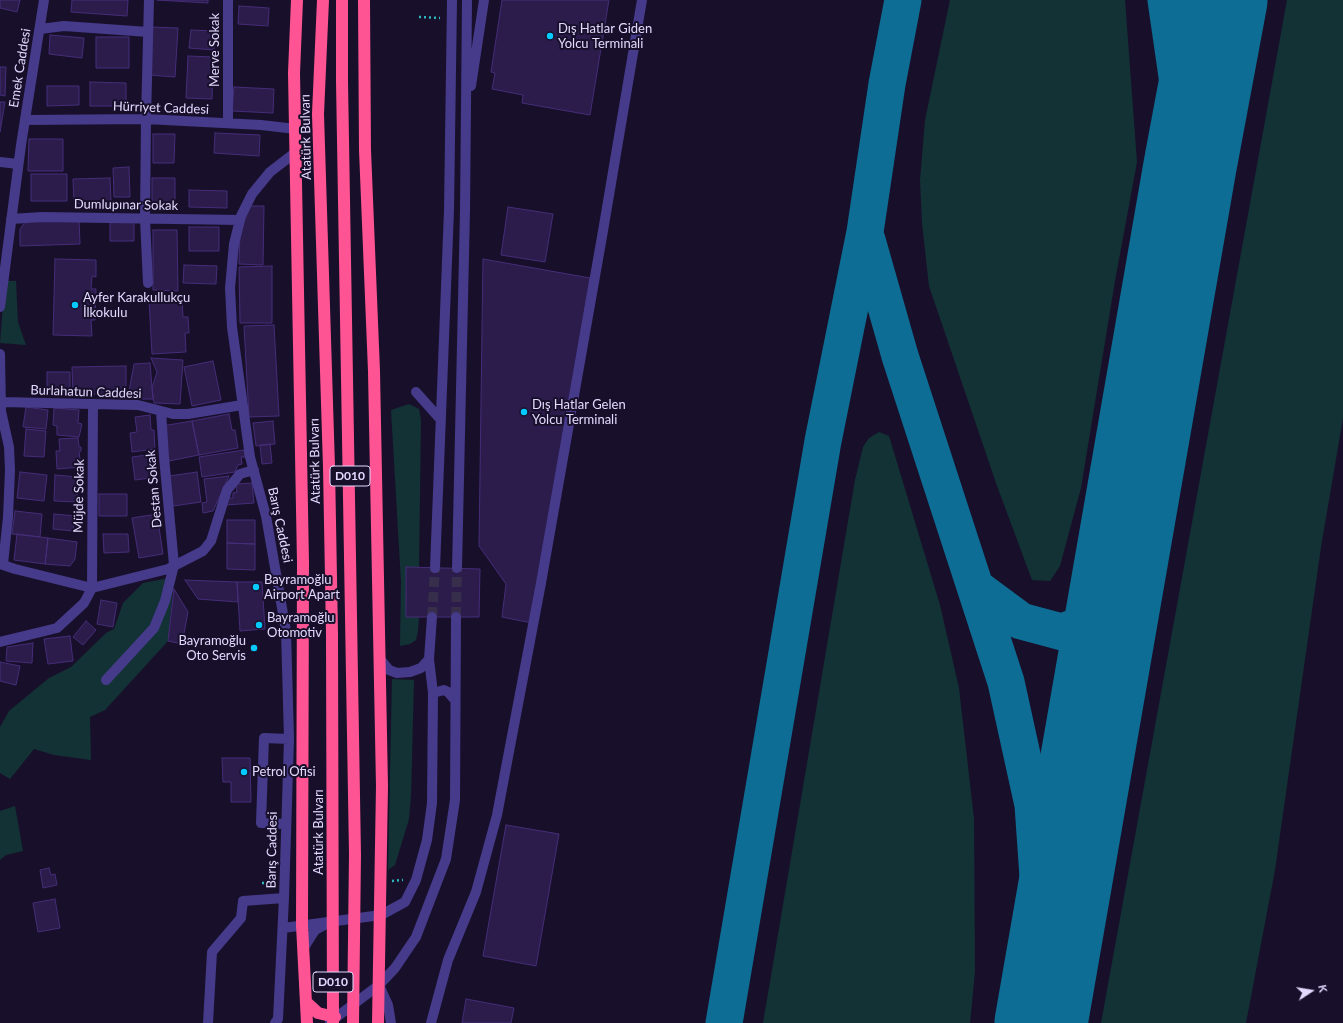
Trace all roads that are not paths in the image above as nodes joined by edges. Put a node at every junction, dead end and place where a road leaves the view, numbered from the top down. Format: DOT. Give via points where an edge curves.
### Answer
graph roads {
  1 [pos="44,0"];
  2 [pos="149,0"];
  3 [pos="228,0"];
  4 [pos="297,0"];
  5 [pos="323,0"];
  6 [pos="342,0"];
  7 [pos="364,0"];
  8 [pos="452,0"];
  9 [pos="467,0"];
  10 [pos="484,0"];
  11 [pos="642,0"];
  12 [pos="40,29"];
  13 [pos="148,32"];
  14 [pos="467,112"];
  15 [pos="146,119"];
  16 [pos="25,120"];
  17 [pos="228,124"];
  18 [pos="296,129"];
  19 [pos="296,152"];
  20 [pos="0,162"];
  21 [pos="18,164"];
  22 [pos="449,210"];
  23 [pos="465,210"];
  24 [pos="11,219"];
  25 [pos="146,219"];
  26 [pos="240,220"];
  27 [pos="148,283"];
  28 [pos="0,306"];
  29 [pos="0,354"];
  30 [pos="416,392"];
  31 [pos="0,402"];
  32 [pos="93,404"];
  33 [pos="242,405"];
  34 [pos="161,411"];
  35 [pos="441,420"];
  36 [pos="254,470"];
  37 [pos="2,564"];
  38 [pos="174,565"];
  39 [pos="435,568"];
  40 [pos="457,568"];
  41 [pos="92,588"];
  42 [pos="432,617"];
  43 [pos="456,617"];
  44 [pos="0,642"];
  45 [pos="380,659"];
  46 [pos="429,659"];
  47 [pos="106,680"];
  48 [pos="433,693"];
  49 [pos="454,699"];
  50 [pos="289,739"];
  51 [pos="285,824"];
  52 [pos="284,898"];
  53 [pos="381,915"];
  54 [pos="332,921"];
  55 [pos="302,925"];
  56 [pos="283,928"];
  57 [pos="303,949"];
  58 [pos="379,985"];
  59 [pos="306,1002"];
  60 [pos="277,1021"];
  61 [pos="332,1021"];
  62 [pos="208,1023"];
  63 [pos="307,1023"];
  64 [pos="353,1023"];
  65 [pos="378,1023"];
  66 [pos="391,1023"];
  67 [pos="431,1023"];
  1 -- 12 [label="street, Emek Caddesi"];
  2 -- 13 [label="street"];
  3 -- 17 [label="street, Merve Sokak"];
  4 -- 18 [label="highway" via="294,73"];
  5 -- 61 [label="highway, Atatürk Bulvarı / D010, bridge" via="318,114 332,634"];
  6 -- 64 [label="highway, D010, bridge" via="353,690"];
  7 -- 45 [label="highway" via="365,150 374,371"];
  8 -- 22 [label="street"];
  9 -- 14 [label="street"];
  10 -- 14 [label="street"];
  11 -- 67 [label="street" via="543,575 497,815 476,892 448,960"];
  12 -- 13 [label="street" via="64,26"];
  12 -- 16 [label="street, Emek Caddesi"];
  13 -- 15 [label="street"];
  14 -- 23 [label="street"];
  15 -- 16 [label="street, Hürriyet Caddesi"];
  15 -- 17 [label="street, Hürriyet Caddesi"];
  15 -- 25 [label="street"];
  16 -- 21 [label="street, Emek Caddesi"];
  17 -- 18 [label="street, Hürriyet Caddesi"];
  18 -- 19 [label="highway"];
  19 -- 26 [label="street, Barış Caddesi" via="270,172 252,194"];
  19 -- 55 [label="highway" via="303,563"];
  20 -- 21 [label="street"];
  21 -- 24 [label="street, Emek Caddesi"];
  22 -- 23 [label="street"];
  22 -- 35 [label="street"];
  23 -- 40 [label="street"];
  24 -- 25 [label="street, Dumlupınar Sokak"];
  24 -- 28 [label="street, Emek Caddesi"];
  25 -- 26 [label="street, Dumlupınar Sokak"];
  25 -- 27 [label="street"];
  26 -- 33 [label="street, Barış Caddesi" via="234,244 230,288"];
  29 -- 31 [label="street"];
  30 -- 35 [label="street"];
  31 -- 32 [label="street, Burlahatun Caddesi"];
  31 -- 37 [label="street" via="9,447 10,470"];
  32 -- 34 [label="street, Burlahatun Caddesi" via="138,405"];
  32 -- 41 [label="street, Müjde Sokak"];
  33 -- 34 [label="street, Burlahatun Caddesi" via="188,414"];
  33 -- 36 [label="street, Barış Caddesi"];
  34 -- 38 [label="street, Destan Sokak"];
  35 -- 39 [label="street"];
  36 -- 38 [label="street" via="240,474 227,490 211,541 203,551"];
  36 -- 50 [label="street, Barış Caddesi" via="266,516 285,621"];
  37 -- 41 [label="street"];
  38 -- 41 [label="street" via="148,575"];
  38 -- 47 [label="street, Destan Sokak" via="165,602 154,628"];
  41 -- 44 [label="street" via="84,603 57,628"];
  42 -- 46 [label="street"];
  43 -- 49 [label="street"];
  45 -- 46 [label="street" via="389,670 397,673 421,668"];
  45 -- 53 [label="highway"];
  46 -- 48 [label="street"];
  48 -- 49 [label="street" via="444,690"];
  48 -- 53 [label="street" via="432,803 427,840 416,880 405,902"];
  49 -- 58 [label="street" via="455,800 446,859 416,937"];
  50 -- 51 [label="street, Barış Caddesi"];
  50 -- 51 [label="street" via="264,738 261,823"];
  51 -- 52 [label="street, Barış Caddesi"];
  52 -- 56 [label="street, Barış Caddesi"];
  52 -- 62 [label="street" via="243,901 241,918 212,952"];
  53 -- 54 [label="street"];
  53 -- 58 [label="highway"];
  54 -- 55 [label="street"];
  54 -- 57 [label="street" via="315,930"];
  55 -- 56 [label="street"];
  55 -- 57 [label="highway"];
  56 -- 60 [label="street, Barış Caddesi"];
  57 -- 59 [label="highway"];
  58 -- 61 [label="street"];
  58 -- 65 [label="highway"];
  58 -- 66 [label="street" via="388,1005"];
  59 -- 61 [label="highway"];
  59 -- 63 [label="highway"];
}
